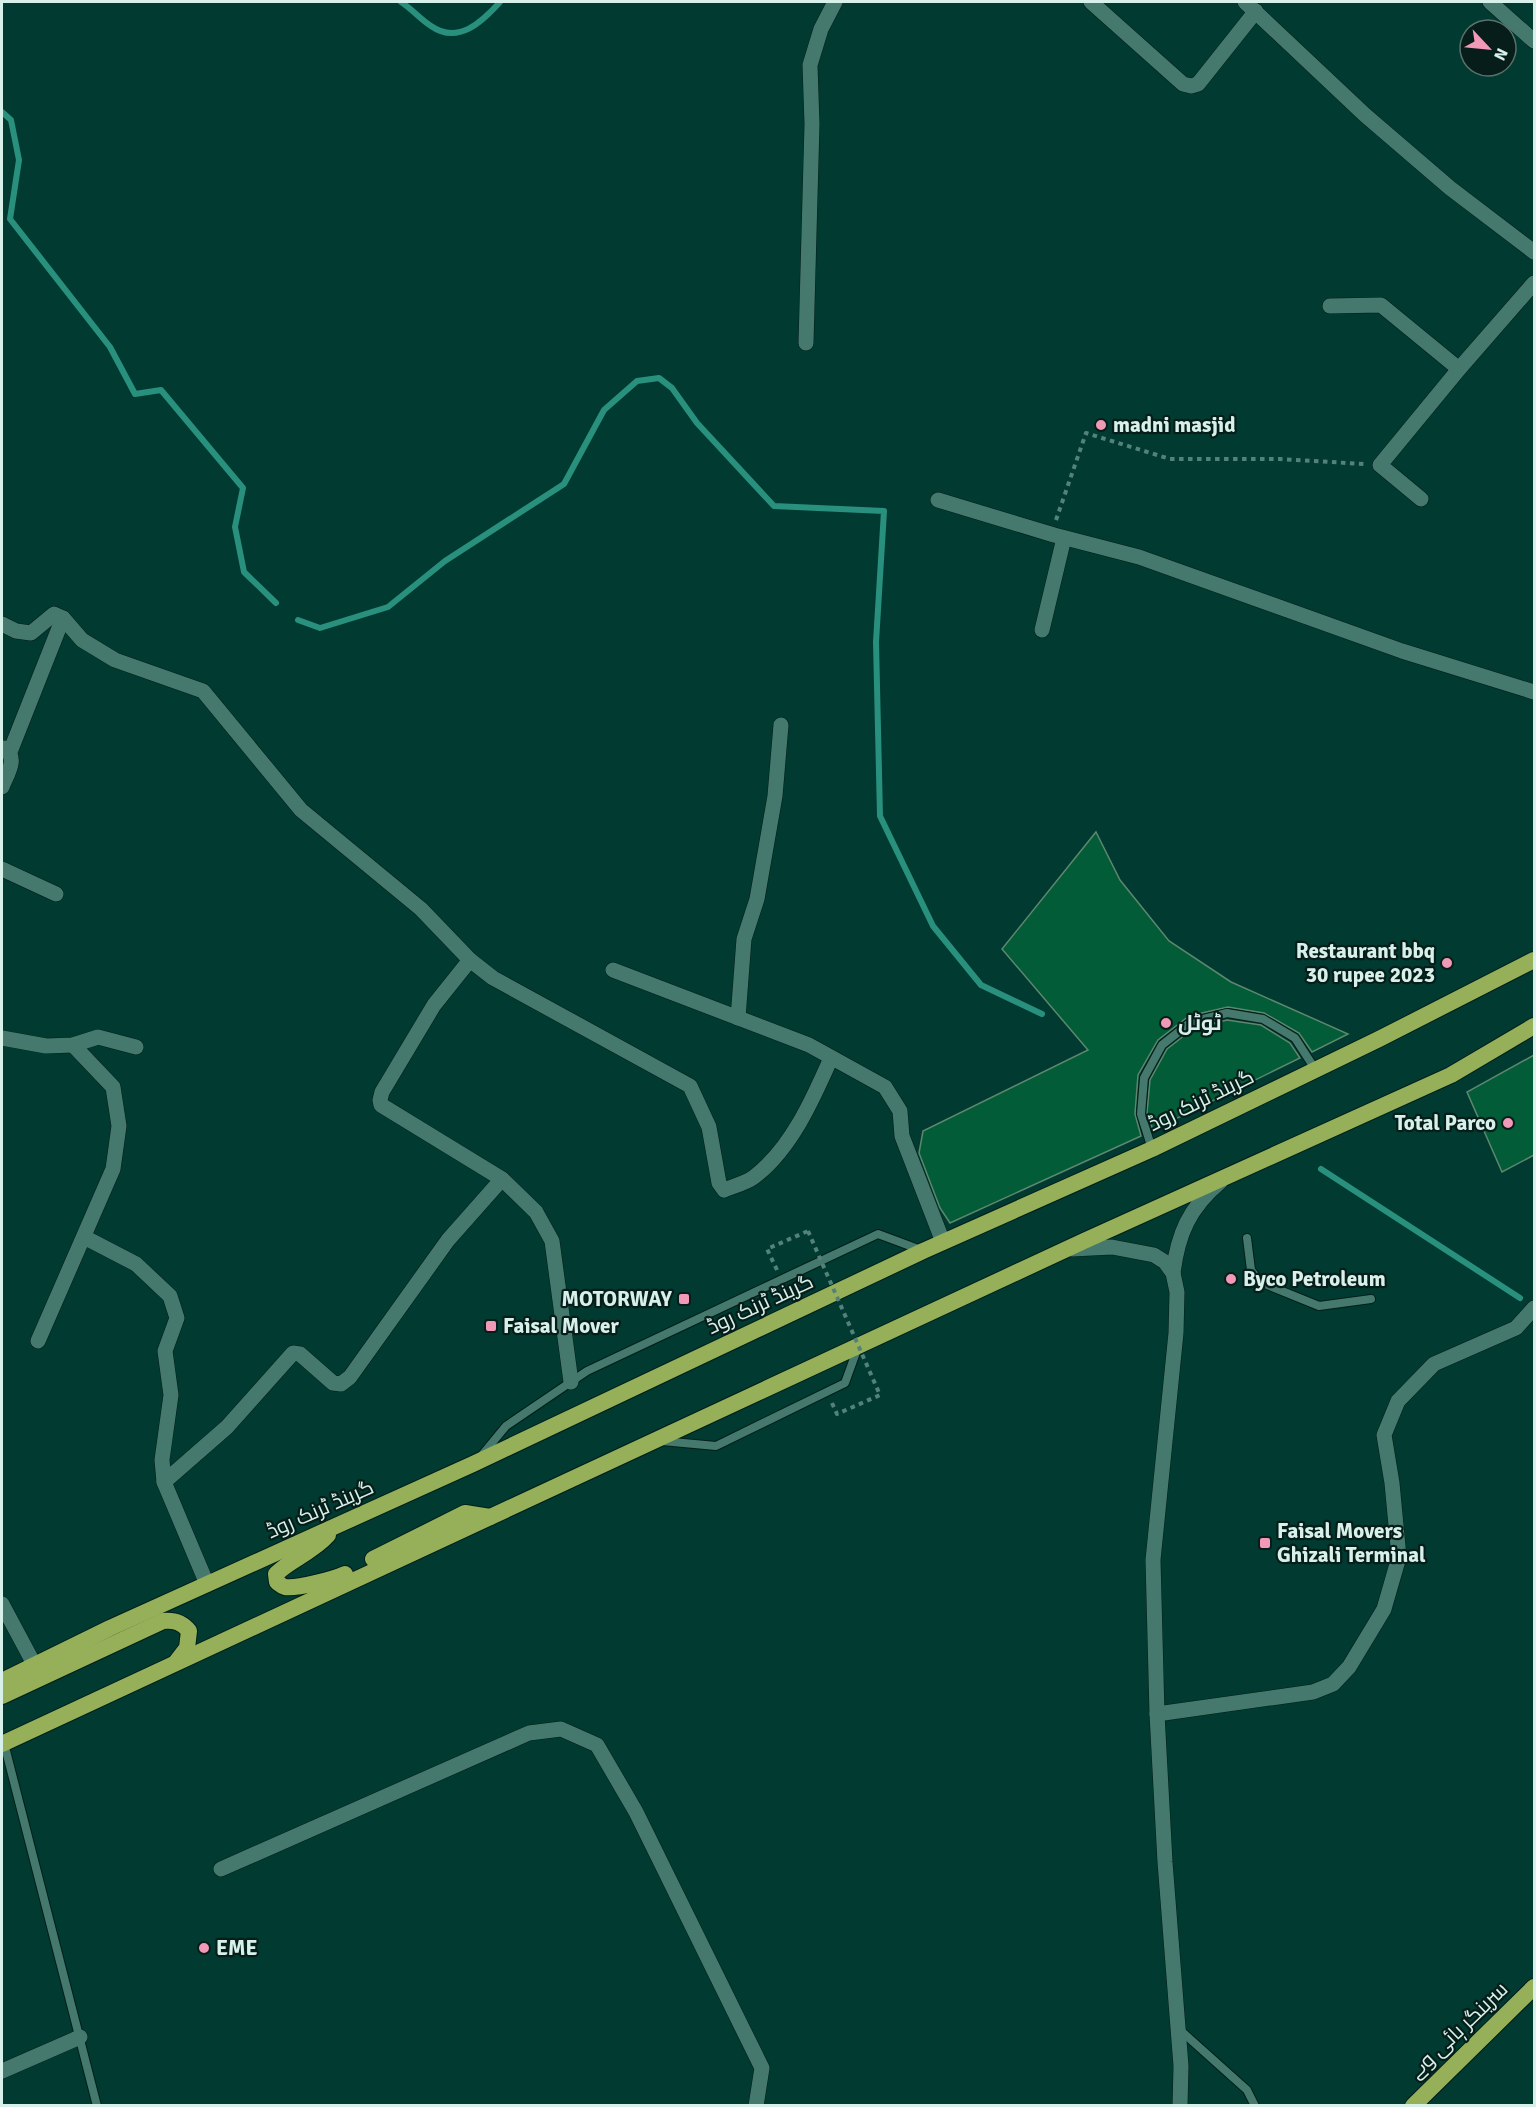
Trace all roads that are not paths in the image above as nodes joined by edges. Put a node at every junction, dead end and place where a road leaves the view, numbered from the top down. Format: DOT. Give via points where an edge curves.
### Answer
graph roads {
  1 [pos="835,2"];
  2 [pos="1090,2"];
  3 [pos="1490,2"];
  4 [pos="1250,6"];
  5 [pos="1534,41"];
  6 [pos="1534,252"];
  7 [pos="1534,283"];
  8 [pos="1330,306"];
  9 [pos="806,343"];
  10 [pos="1459,369"];
  11 [pos="938,500"];
  12 [pos="1421,500"];
  13 [pos="1059,536"];
  14 [pos="63,618"];
  15 [pos="2,624"];
  16 [pos="1042,630"];
  17 [pos="1534,692"];
  18 [pos="781,725"];
  19 [pos="6,749"];
  20 [pos="2,787"];
  21 [pos="2,869"];
  22 [pos="56,894"];
  23 [pos="471,960"];
  24 [pos="1534,960"];
  25 [pos="614,970"];
  26 [pos="738,1018"];
  27 [pos="1534,1026"];
  28 [pos="2,1038"];
  29 [pos="73,1045"];
  30 [pos="136,1047"];
  31 [pos="831,1058"];
  32 [pos="1316,1069"];
  33 [pos="1152,1149"];
  34 [pos="1227,1177"];
  35 [pos="502,1179"];
  36 [pos="84,1238"];
  37 [pos="1247,1238"];
  38 [pos="943,1242"];
  39 [pos="1066,1249"];
  40 [pos="924,1251"];
  41 [pos="1173,1273"];
  42 [pos="1371,1299"];
  43 [pos="1534,1308"];
  44 [pos="38,1341"];
  45 [pos="858,1347"];
  46 [pos="571,1382"];
  47 [pos="656,1440"];
  48 [pos="474,1464"];
  49 [pos="164,1482"];
  50 [pos="490,1517"];
  51 [pos="335,1528"];
  52 [pos="207,1584"];
  53 [pos="2,1604"];
  54 [pos="177,1662"];
  55 [pos="34,1664"];
  56 [pos="2,1681"];
  57 [pos="2,1696"];
  58 [pos="1156,1714"];
  59 [pos="3,1744"];
  60 [pos="221,1869"];
  61 [pos="1534,1987"];
  62 [pos="1179,2030"];
  63 [pos="80,2037"];
  64 [pos="2,2071"];
  65 [pos="98,2106"];
  66 [pos="756,2106"];
  67 [pos="1180,2106"];
  68 [pos="1255,2106"];
  69 [pos="1413,2106"];
  1 -- 9 [label="street" via="821,29 810,65"];
  2 -- 4 [label="street" via="1183,84 1191,86 1198,84"];
  3 -- 5 [label="street"];
  4 -- 6 [label="street" via="1365,115 1450,188"];
  7 -- 10 [label="street"];
  8 -- 10 [label="street" via="1381,305"];
  10 -- 12 [label="street" via="1380,465"];
  11 -- 13 [label="street"];
  13 -- 16 [label="street"];
  13 -- 17 [label="street" via="1139,557 1402,651"];
  14 -- 15 [label="street" via="54,614 31,633"];
  14 -- 19 [label="street"];
  14 -- 23 [label="street" via="82,640 115,660 203,691 301,810 421,909"];
  18 -- 26 [label="street" via="775,796 757,899 744,939"];
  19 -- 20 [label="street" via="13,759"];
  21 -- 22 [label="street"];
  23 -- 31 [label="street" via="493,978 690,1086 709,1127 719,1183 724,1190 752,1178 779,1154 816,1093"];
  23 -- 35 [label="street" via="434,1005 380,1100 381,1105"];
  24 -- 32 [label="highway, گرینڈ ٹرنک روڈ"];
  25 -- 26 [label="street"];
  26 -- 31 [label="street" via="809,1045"];
  27 -- 34 [label="highway" via="1451,1075"];
  28 -- 29 [label="street" via="46,1046"];
  29 -- 30 [label="street" via="98,1038"];
  29 -- 36 [label="street" via="113,1087 119,1126 113,1169"];
  31 -- 38 [label="street" via="885,1087 900,1111 902,1136"];
  32 -- 33 [label="highway, گرینڈ ٹرنک روڈ"];
  32 -- 33 [label="lane" via="1295,1038 1263,1019 1227,1013 1191,1022 1162,1045 1144,1078 1141,1114"];
  33 -- 38 [label="highway, گرینڈ ٹرنک روڈ"];
  34 -- 39 [label="highway"];
  34 -- 41 [label="street" via="1206,1194 1183,1227"];
  35 -- 46 [label="street" via="536,1212 552,1241"];
  35 -- 49 [label="street" via="448,1240 350,1377 341,1384 333,1383 300,1354 293,1353 227,1427"];
  36 -- 44 [label="street"];
  36 -- 49 [label="street" via="136,1264 170,1296 177,1318 165,1351 171,1395 162,1460"];
  37 -- 42 [label="lane" via="1251,1270 1260,1282 1319,1306"];
  38 -- 40 [label="highway, گرینڈ ٹرنک روڈ"];
  39 -- 41 [label="street" via="1112,1247 1139,1251 1161,1258"];
  39 -- 45 [label="highway"];
  40 -- 46 [label="lane" via="878,1234 628,1351"];
  40 -- 48 [label="highway, گرینڈ ٹرنک روڈ"];
  41 -- 58 [label="street" via="1177,1292 1176,1334 1153,1560"];
  43 -- 58 [label="street" via="1516,1328 1434,1364 1398,1401 1384,1435 1399,1557 1384,1609 1349,1667 1333,1684 1313,1692"];
  45 -- 47 [label="highway"];
  45 -- 47 [label="lane" via="845,1383 716,1446"];
  46 -- 48 [label="lane" via="506,1426"];
  47 -- 50 [label="highway"];
  48 -- 51 [label="highway, گرینڈ ٹرنک روڈ"];
  49 -- 52 [label="street"];
  50 -- 51 [label="highway" via="465,1512 334,1579 292,1587 277,1582 276,1574 281,1569 318,1546"];
  50 -- 54 [label="highway"];
  51 -- 52 [label="highway, گرینڈ ٹرنک روڈ"];
  52 -- 55 [label="highway, گرینڈ ٹرنک روڈ"];
  53 -- 55 [label="street"];
  54 -- 57 [label="highway" via="187,1648 189,1631 184,1624 163,1621"];
  54 -- 59 [label="highway"];
  55 -- 56 [label="highway, گرینڈ ٹرنک روڈ"];
  58 -- 62 [label="street"];
  59 -- 63 [label="lane"];
  60 -- 66 [label="street" via="529,1732 561,1729 597,1745 636,1812 762,2068"];
  61 -- 69 [label="highway, سرینگر ہائی وے"];
  62 -- 67 [label="street"];
  62 -- 68 [label="lane" via="1247,2090"];
  63 -- 64 [label="street"];
  63 -- 65 [label="lane"];
}
